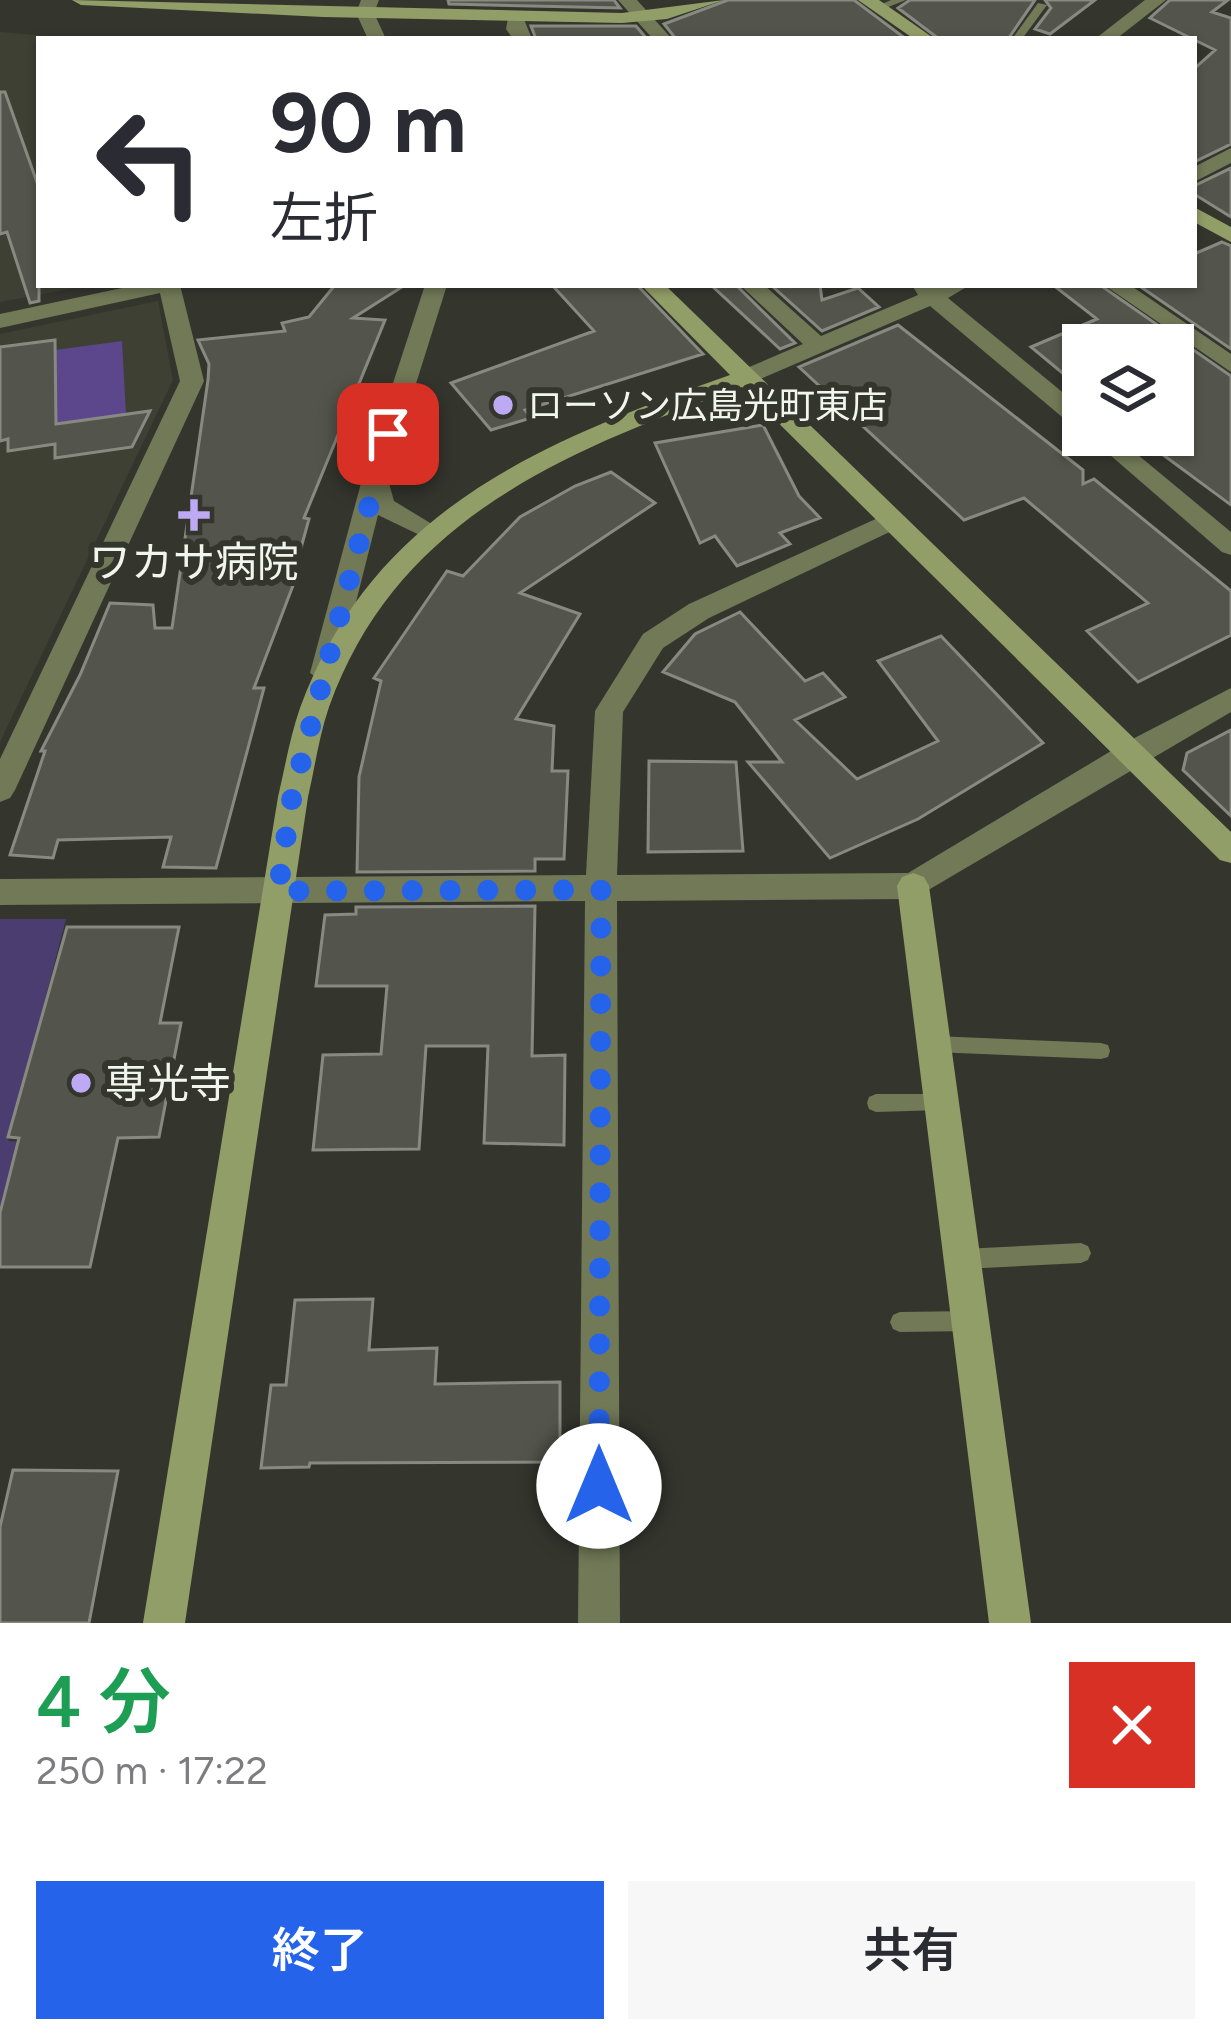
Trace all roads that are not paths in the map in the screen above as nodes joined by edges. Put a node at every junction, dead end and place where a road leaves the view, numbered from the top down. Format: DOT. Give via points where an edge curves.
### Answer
graph roads {
  1 [pos="81,0"];
  2 [pos="627,0"];
  3 [pos="715,0"];
  4 [pos="901,0"];
  5 [pos="1157,0"];
  6 [pos="872,4"];
  7 [pos="1042,5"];
  8 [pos="368,6"];
  9 [pos="515,16"];
  10 [pos="644,18"];
  11 [pos="375,36"];
  12 [pos="521,36"];
  13 [pos="660,36"];
  14 [pos="921,36"];
  15 [pos="1019,36"];
  16 [pos="1108,36"];
  17 [pos="1231,154"];
  18 [pos="1197,174"];
  19 [pos="1197,215"];
  20 [pos="1231,236"];
  21 [pos="154,288"];
  22 [pos="169,288"];
  23 [pos="435,288"];
  24 [pos="655,288"];
  25 [pos="754,288"];
  26 [pos="1119,288"];
  27 [pos="926,291"];
  28 [pos="0,321"];
  29 [pos="818,346"];
  30 [pos="1231,365"];
  31 [pos="743,378"];
  32 [pos="1062,404"];
  33 [pos="1124,456"];
  34 [pos="376,472"];
  35 [pos="891,521"];
  36 [pos="432,532"];
  37 [pos="1231,546"];
  38 [pos="1231,699"];
  39 [pos="316,702"];
  40 [pos="1131,753"];
  41 [pos="0,790"];
  42 [pos="1231,851"];
  43 [pos="913,886"];
  44 [pos="601,890"];
  45 [pos="278,891"];
  46 [pos="0,892"];
  47 [pos="934,1043"];
  48 [pos="1101,1051"];
  49 [pos="942,1102"];
  50 [pos="876,1103"];
  51 [pos="1081,1253"];
  52 [pos="963,1258"];
  53 [pos="971,1321"];
  54 [pos="900,1322"];
  55 [pos="164,1623"];
  56 [pos="599,1623"];
  57 [pos="1010,1623"];
  1 -- 8 [label="street"];
  2 -- 10 [label="street"];
  3 -- 10 [label="street"];
  4 -- 6 [label="lane"];
  5 -- 16 [label="street"];
  6 -- 14 [label="street"];
  7 -- 15 [label="lane"];
  8 -- 9 [label="street"];
  8 -- 11 [label="street"];
  9 -- 10 [label="street"];
  9 -- 12 [label="street"];
  10 -- 13 [label="street"];
  17 -- 18 [label="street"];
  19 -- 20 [label="street"];
  21 -- 28 [label="street"];
  22 -- 41 [label="street" via="192,381"];
  23 -- 34 [label="street"];
  24 -- 31 [label="street"];
  25 -- 29 [label="street"];
  26 -- 30 [label="street"];
  27 -- 29 [label="street"];
  27 -- 32 [label="street"];
  29 -- 31 [label="street"];
  31 -- 35 [label="street"];
  31 -- 36 [label="street" via="546,460"];
  33 -- 37 [label="street"];
  34 -- 36 [label="street" via="382,506"];
  34 -- 39 [label="street"];
  35 -- 40 [label="street"];
  35 -- 44 [label="street" via="699,610 653,641 609,711"];
  36 -- 39 [label="street" via="359,618"];
  38 -- 40 [label="street"];
  39 -- 45 [label="street"];
  40 -- 42 [label="street"];
  40 -- 43 [label="street"];
  43 -- 44 [label="street"];
  43 -- 47 [label="street"];
  44 -- 45 [label="street"];
  44 -- 56 [label="street"];
  45 -- 46 [label="street"];
  45 -- 55 [label="street"];
  47 -- 48 [label="lane"];
  47 -- 49 [label="street"];
  49 -- 50 [label="lane"];
  49 -- 52 [label="street"];
  51 -- 52 [label="lane"];
  52 -- 53 [label="street"];
  53 -- 54 [label="lane"];
  53 -- 57 [label="street"];
}
